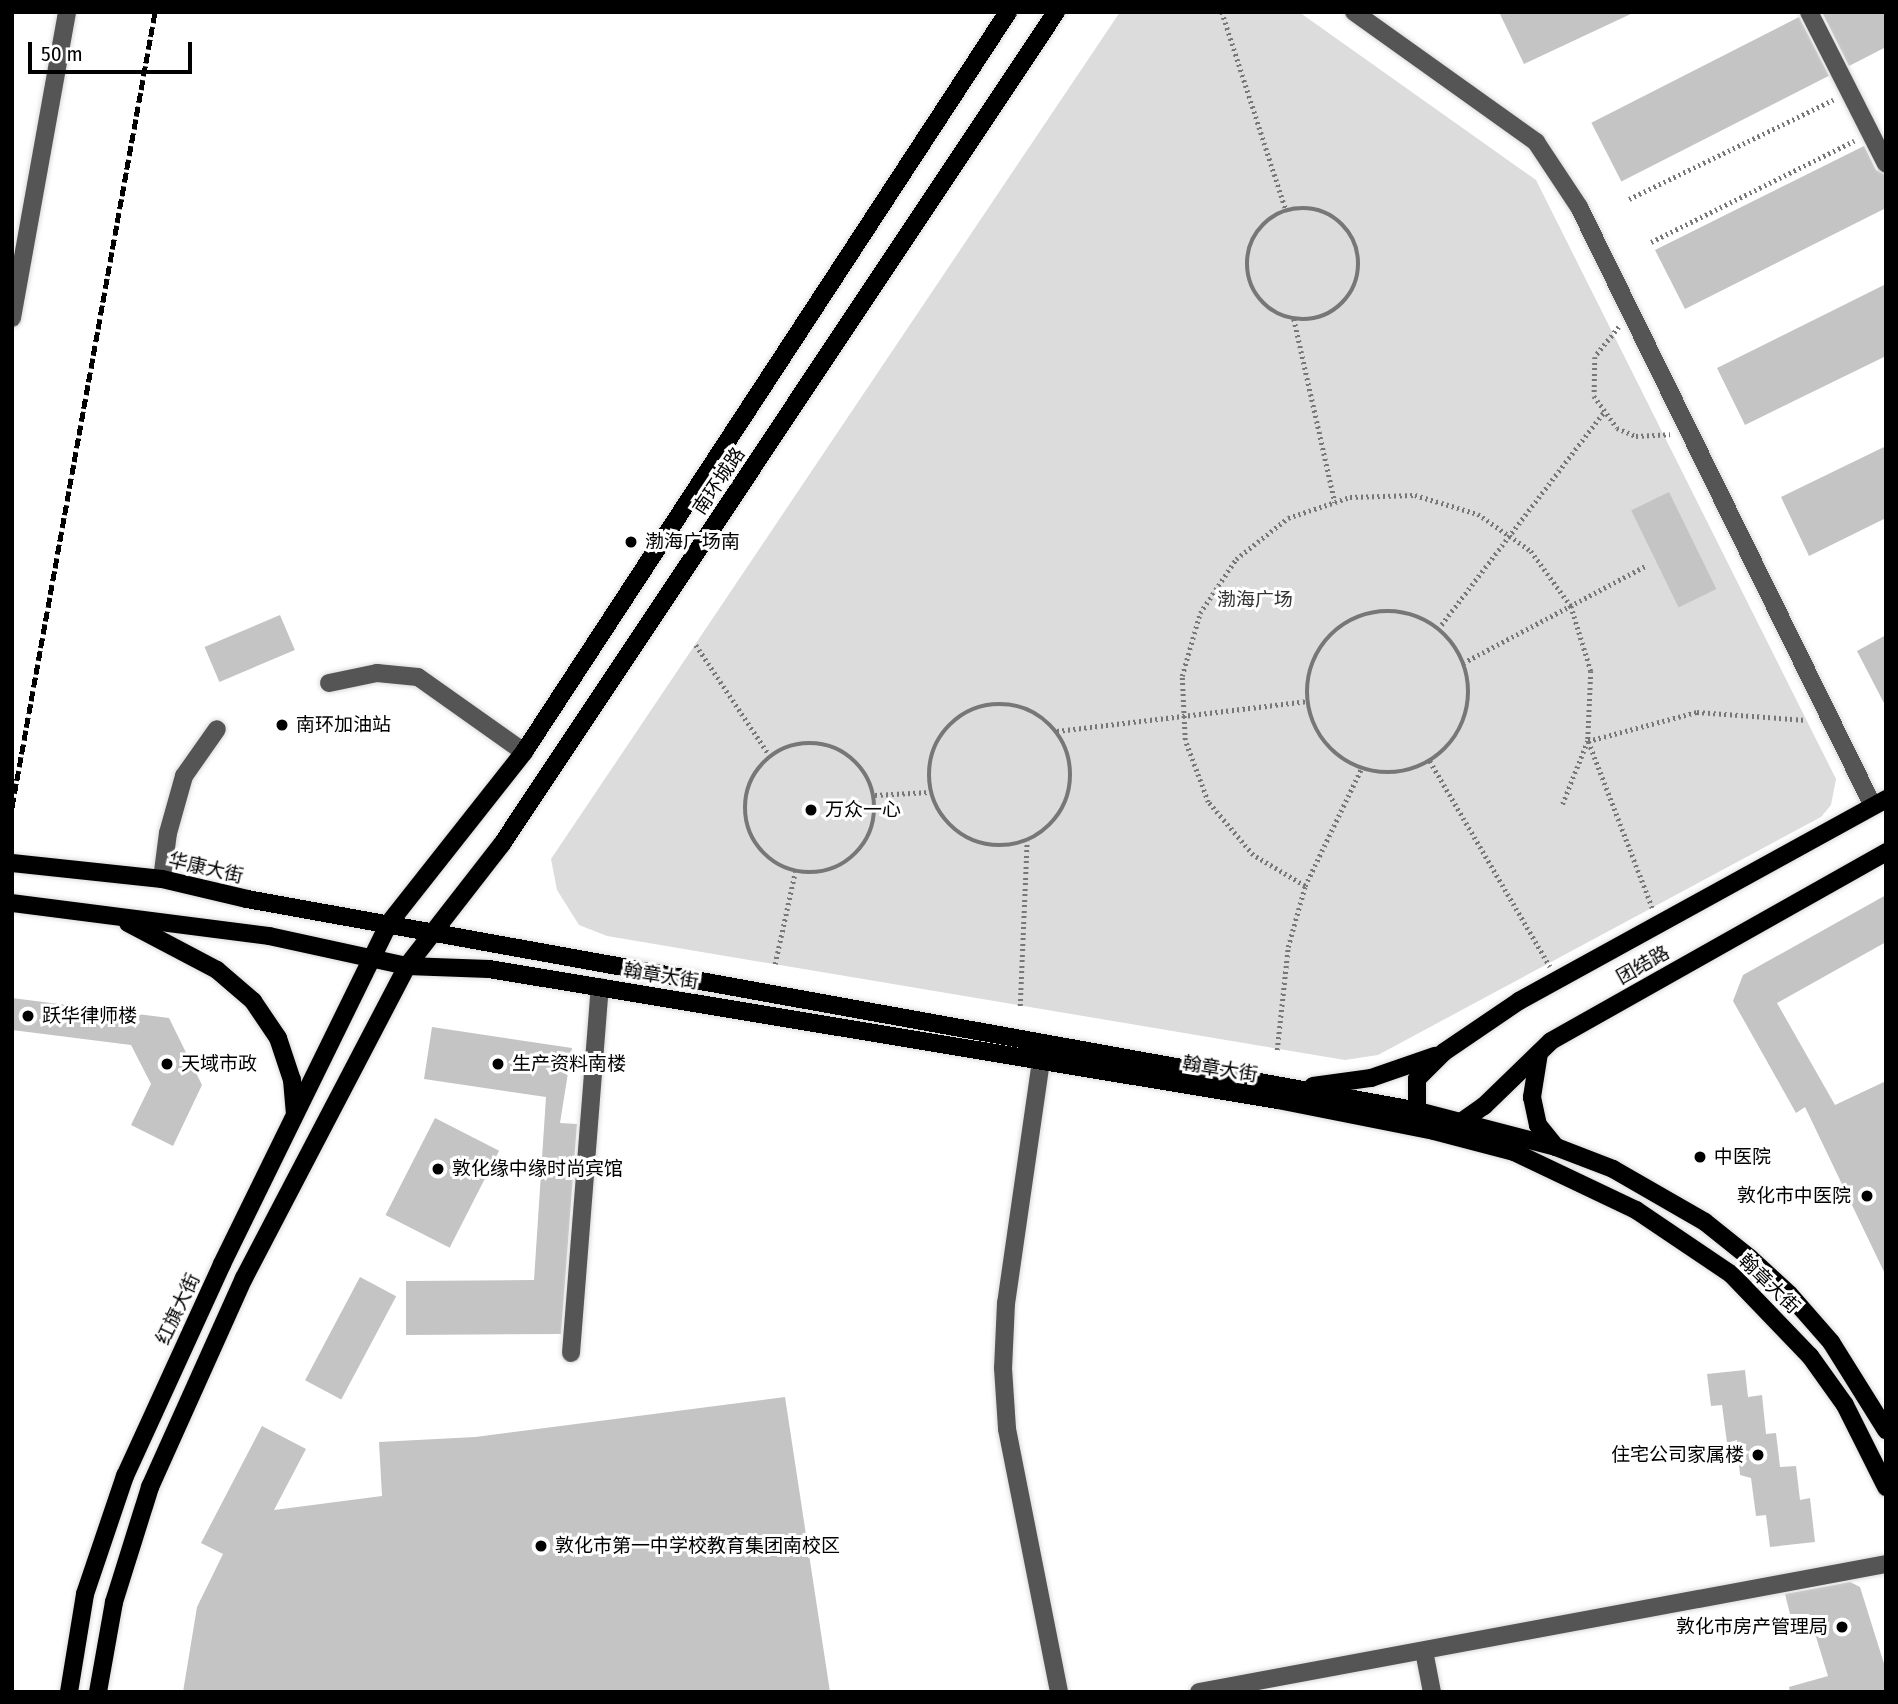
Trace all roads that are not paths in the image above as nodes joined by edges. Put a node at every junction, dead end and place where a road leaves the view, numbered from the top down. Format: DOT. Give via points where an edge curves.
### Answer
graph roads {
  1 [pos="67,12"];
  2 [pos="1008,12"];
  3 [pos="1056,12"];
  4 [pos="1354,12"];
  5 [pos="1810,12"];
  6 [pos="1886,164"];
  7 [pos="12,318"];
  8 [pos="330,683"];
  9 [pos="217,729"];
  10 [pos="524,752"];
  11 [pos="1879,802"];
  12 [pos="1886,852"];
  13 [pos="12,863"];
  14 [pos="162,879"];
  15 [pos="12,903"];
  16 [pos="115,917"];
  17 [pos="389,923"];
  18 [pos="432,930"];
  19 [pos="370,960"];
  20 [pos="407,966"];
  21 [pos="600,987"];
  22 [pos="1444,1052"];
  23 [pos="1539,1052"];
  24 [pos="1041,1061"];
  25 [pos="1296,1088"];
  26 [pos="1414,1110"];
  27 [pos="295,1115"];
  28 [pos="1465,1122"];
  29 [pos="1427,1129"];
  30 [pos="1556,1147"];
  31 [pos="571,1353"];
  32 [pos="1886,1430"];
  33 [pos="1886,1487"];
  34 [pos="1886,1564"];
  35 [pos="1424,1651"];
  36 [pos="69,1692"];
  37 [pos="98,1692"];
  38 [pos="1059,1692"];
  39 [pos="1199,1692"];
  40 [pos="1432,1692"];
  1 -- 7 [label="street"];
  2 -- 10 [label="main road, 南环城路"];
  3 -- 18 [label="main road, 南环城路" via="502,844"];
  4 -- 11 [label="street" via="1536,142 1579,207"];
  5 -- 6 [label="street"];
  8 -- 10 [label="street" via="377,673 418,677"];
  9 -- 14 [label="street" via="184,776 168,833"];
  10 -- 17 [label="main road, 南环城路"];
  11 -- 22 [label="main road, 团结路" via="1523,1000"];
  12 -- 23 [label="main road, 团结路" via="1550,1041"];
  13 -- 14 [label="main road, 华康大街"];
  14 -- 17 [label="main road, 华康大街"];
  15 -- 16 [label="main road"];
  16 -- 19 [label="main road" via="269,936"];
  16 -- 27 [label="main road" via="217,970 253,1001 278,1038 292,1080"];
  17 -- 18 [label="main road, 华康大街"];
  17 -- 19 [label="main road, 南环城路"];
  18 -- 20 [label="main road, 南环城路"];
  18 -- 25 [label="main road, 翰章大街"];
  19 -- 20 [label="main road, 翰章大街"];
  19 -- 27 [label="main road, 红旗大街"];
  20 -- 21 [label="main road, 翰章大街" via="489,969"];
  20 -- 37 [label="main road" via="244,1278 150,1487 114,1602"];
  21 -- 24 [label="main road, 翰章大街"];
  21 -- 31 [label="street"];
  22 -- 25 [label="main road" via="1371,1078"];
  22 -- 26 [label="main road" via="1418,1079"];
  23 -- 28 [label="main road, 团结路"];
  23 -- 30 [label="main road" via="1532,1097 1538,1125"];
  24 -- 29 [label="main road, 翰章大街"];
  24 -- 38 [label="street" via="1006,1303 1003,1368 1007,1429"];
  25 -- 26 [label="main road, 翰章大街"];
  26 -- 28 [label="main road, 翰章大街"];
  26 -- 29 [label="main road"];
  27 -- 36 [label="main road, 红旗大街" via="125,1475 85,1594"];
  28 -- 29 [label="main road, 团结路"];
  28 -- 30 [label="main road, 翰章大街"];
  29 -- 33 [label="main road, 翰章大街" via="1554,1168 1636,1210 1731,1274 1810,1356 1845,1405"];
  30 -- 32 [label="main road, 翰章大街" via="1633,1180 1705,1222 1750,1258 1831,1342"];
  34 -- 35 [label="street"];
  35 -- 39 [label="street"];
  35 -- 40 [label="street"];
}
